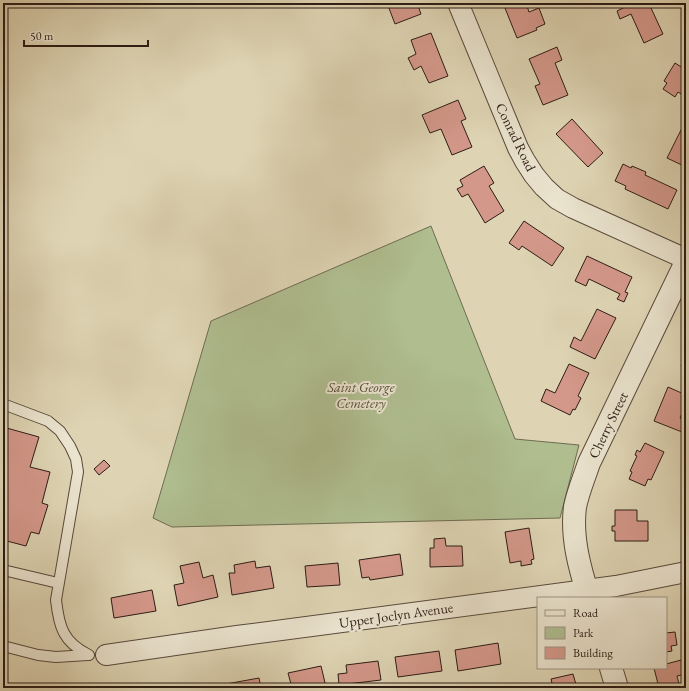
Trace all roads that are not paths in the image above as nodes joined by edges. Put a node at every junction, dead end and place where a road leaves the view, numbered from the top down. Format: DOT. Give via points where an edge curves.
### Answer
graph roads {
  1 [pos="458,3"];
  2 [pos="686,259"];
  3 [pos="686,262"];
  4 [pos="3,404"];
  5 [pos="3,570"];
  6 [pos="686,572"];
  7 [pos="58,583"];
  8 [pos="588,594"];
  9 [pos="563,597"];
  10 [pos="537,600"];
  11 [pos="3,646"];
  12 [pos="98,655"];
  13 [pos="611,669"];
  14 [pos="617,688"];
  1 -- 2 [label="street, Conrad Road" via="518,148 544,187 557,199 573,208"];
  3 -- 8 [label="street, Cherry Street" via="589,463 578,494 574,523 575,542"];
  4 -- 7 [label="lane" via="48,421 60,431 76,459 78,472"];
  5 -- 7 [label="lane"];
  6 -- 8 [label="street, Upper Joclyn Avenue"];
  7 -- 12 [label="lane" via="56,600 65,635 77,649"];
  8 -- 9 [label="street, Upper Joclyn Avenue"];
  10 -- 12 [label="street, Upper Joclyn Avenue"];
  11 -- 12 [label="lane" via="56,657"];
  13 -- 14 [label="street"];
}
